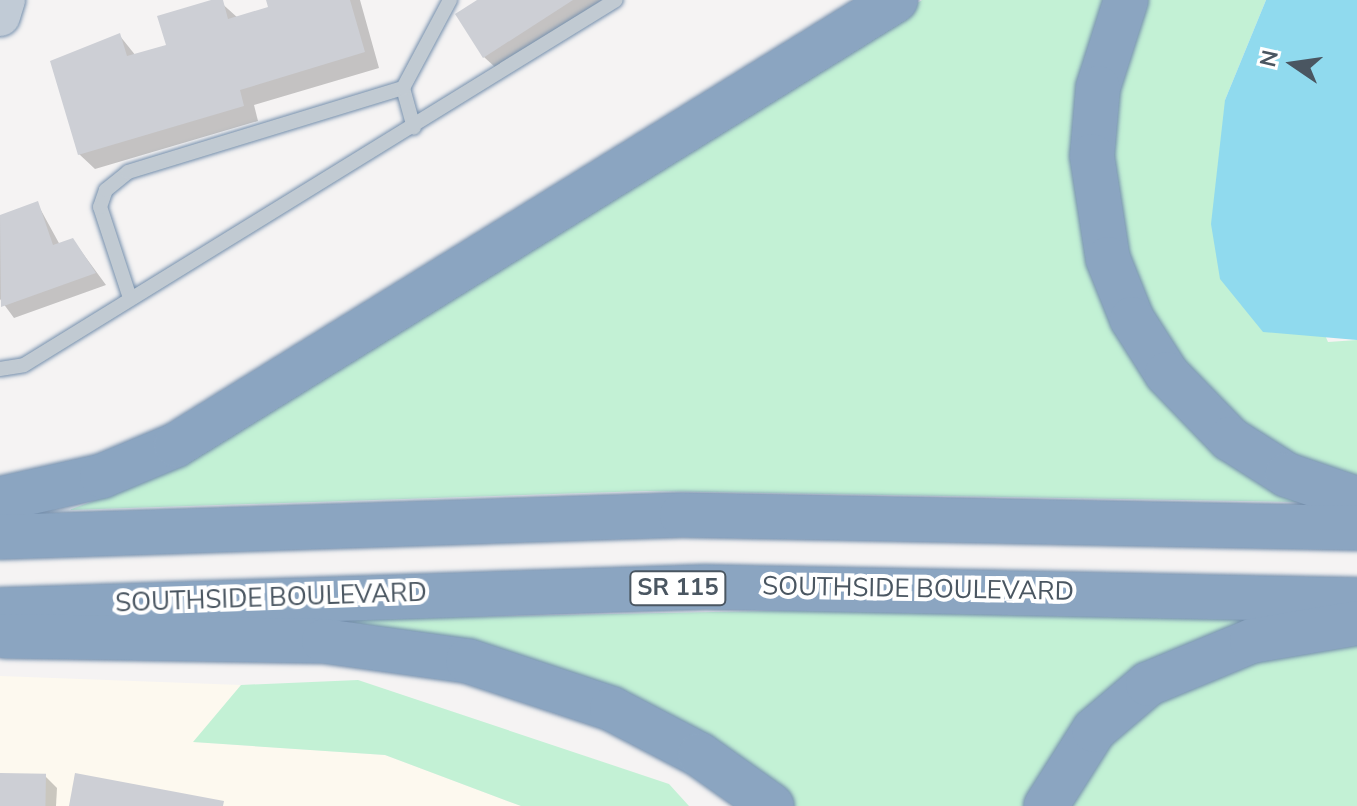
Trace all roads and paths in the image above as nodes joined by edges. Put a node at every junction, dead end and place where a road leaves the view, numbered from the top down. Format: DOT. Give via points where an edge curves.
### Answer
graph roads {
  1 [pos="5,0"];
  2 [pos="450,0"];
  3 [pos="616,0"];
  4 [pos="896,0"];
  5 [pos="1126,0"];
  6 [pos="0,16"];
  7 [pos="403,88"];
  8 [pos="414,128"];
  9 [pos="130,298"];
  10 [pos="0,369"];
  11 [pos="0,499"];
  12 [pos="1357,499"];
  13 [pos="1357,528"];
  14 [pos="0,537"];
  15 [pos="1357,600"];
  16 [pos="0,610"];
  17 [pos="1357,623"];
  18 [pos="0,636"];
  19 [pos="772,806"];
  20 [pos="1046,806"];
  1 -- 6 [label="street"];
  2 -- 7 [label="lane"];
  3 -- 8 [label="lane"];
  4 -- 11 [label="highway" via="176,445 102,476"];
  5 -- 12 [label="highway" via="1098,88 1092,156 1108,259 1132,319 1177,386 1230,439 1287,475"];
  7 -- 8 [label="lane"];
  7 -- 9 [label="lane" via="116,180 100,207"];
  8 -- 9 [label="lane"];
  9 -- 10 [label="lane" via="24,365"];
  13 -- 14 [label="highway" via="651,515"];
  15 -- 16 [label="highway, SOUTHSIDE BOULEVARD / SR 115" via="705,587"];
  17 -- 20 [label="highway" via="1252,641 1148,684 1094,730"];
  18 -- 19 [label="highway" via="324,641 444,656 612,709 700,755"];
}
